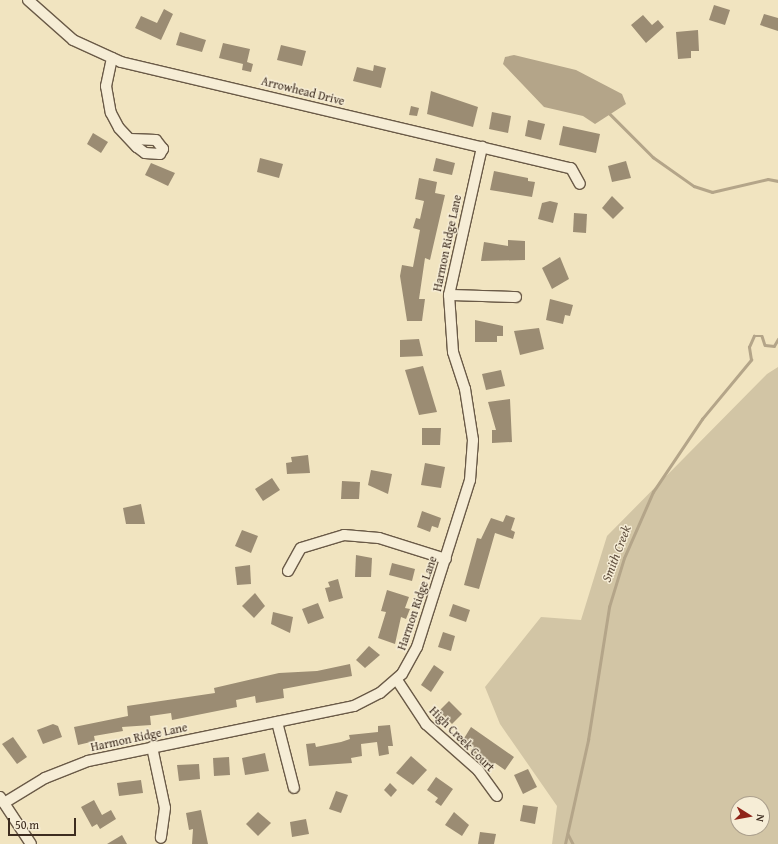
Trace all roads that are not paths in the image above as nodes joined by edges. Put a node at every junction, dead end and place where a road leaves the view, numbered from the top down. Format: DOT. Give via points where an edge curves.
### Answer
graph roads {
  1 [pos="28,0"];
  2 [pos="112,58"];
  3 [pos="130,139"];
  4 [pos="482,147"];
  5 [pos="580,184"];
  6 [pos="449,295"];
  7 [pos="516,297"];
  8 [pos="446,560"];
  9 [pos="288,571"];
  10 [pos="397,680"];
  11 [pos="277,722"];
  12 [pos="152,747"];
  13 [pos="294,788"];
  14 [pos="497,796"];
  15 [pos="2,800"];
  16 [pos="161,838"];
  17 [pos="31,844"];
  1 -- 2 [label="street, Arrowhead Drive" via="73,40"];
  2 -- 3 [label="street" via="107,100 119,128"];
  2 -- 4 [label="street, Arrowhead Drive"];
  4 -- 5 [label="street, Arrowhead Drive" via="571,168"];
  4 -- 6 [label="street, Harmon Ridge Lane"];
  6 -- 7 [label="street"];
  6 -- 8 [label="street, Harmon Ridge Lane" via="453,352 465,389 473,440 467,492"];
  8 -- 9 [label="street" via="379,538 344,535 301,548"];
  8 -- 10 [label="street, Harmon Ridge Lane" via="418,647"];
  10 -- 11 [label="street, Harmon Ridge Lane" via="380,693 354,706"];
  10 -- 14 [label="street, High Creek Court" via="426,724 478,770"];
  11 -- 12 [label="street, Harmon Ridge Lane"];
  11 -- 13 [label="street"];
  12 -- 15 [label="street, Harmon Ridge Lane" via="67,768"];
  12 -- 16 [label="street" via="165,808"];
  15 -- 17 [label="street"];
}
